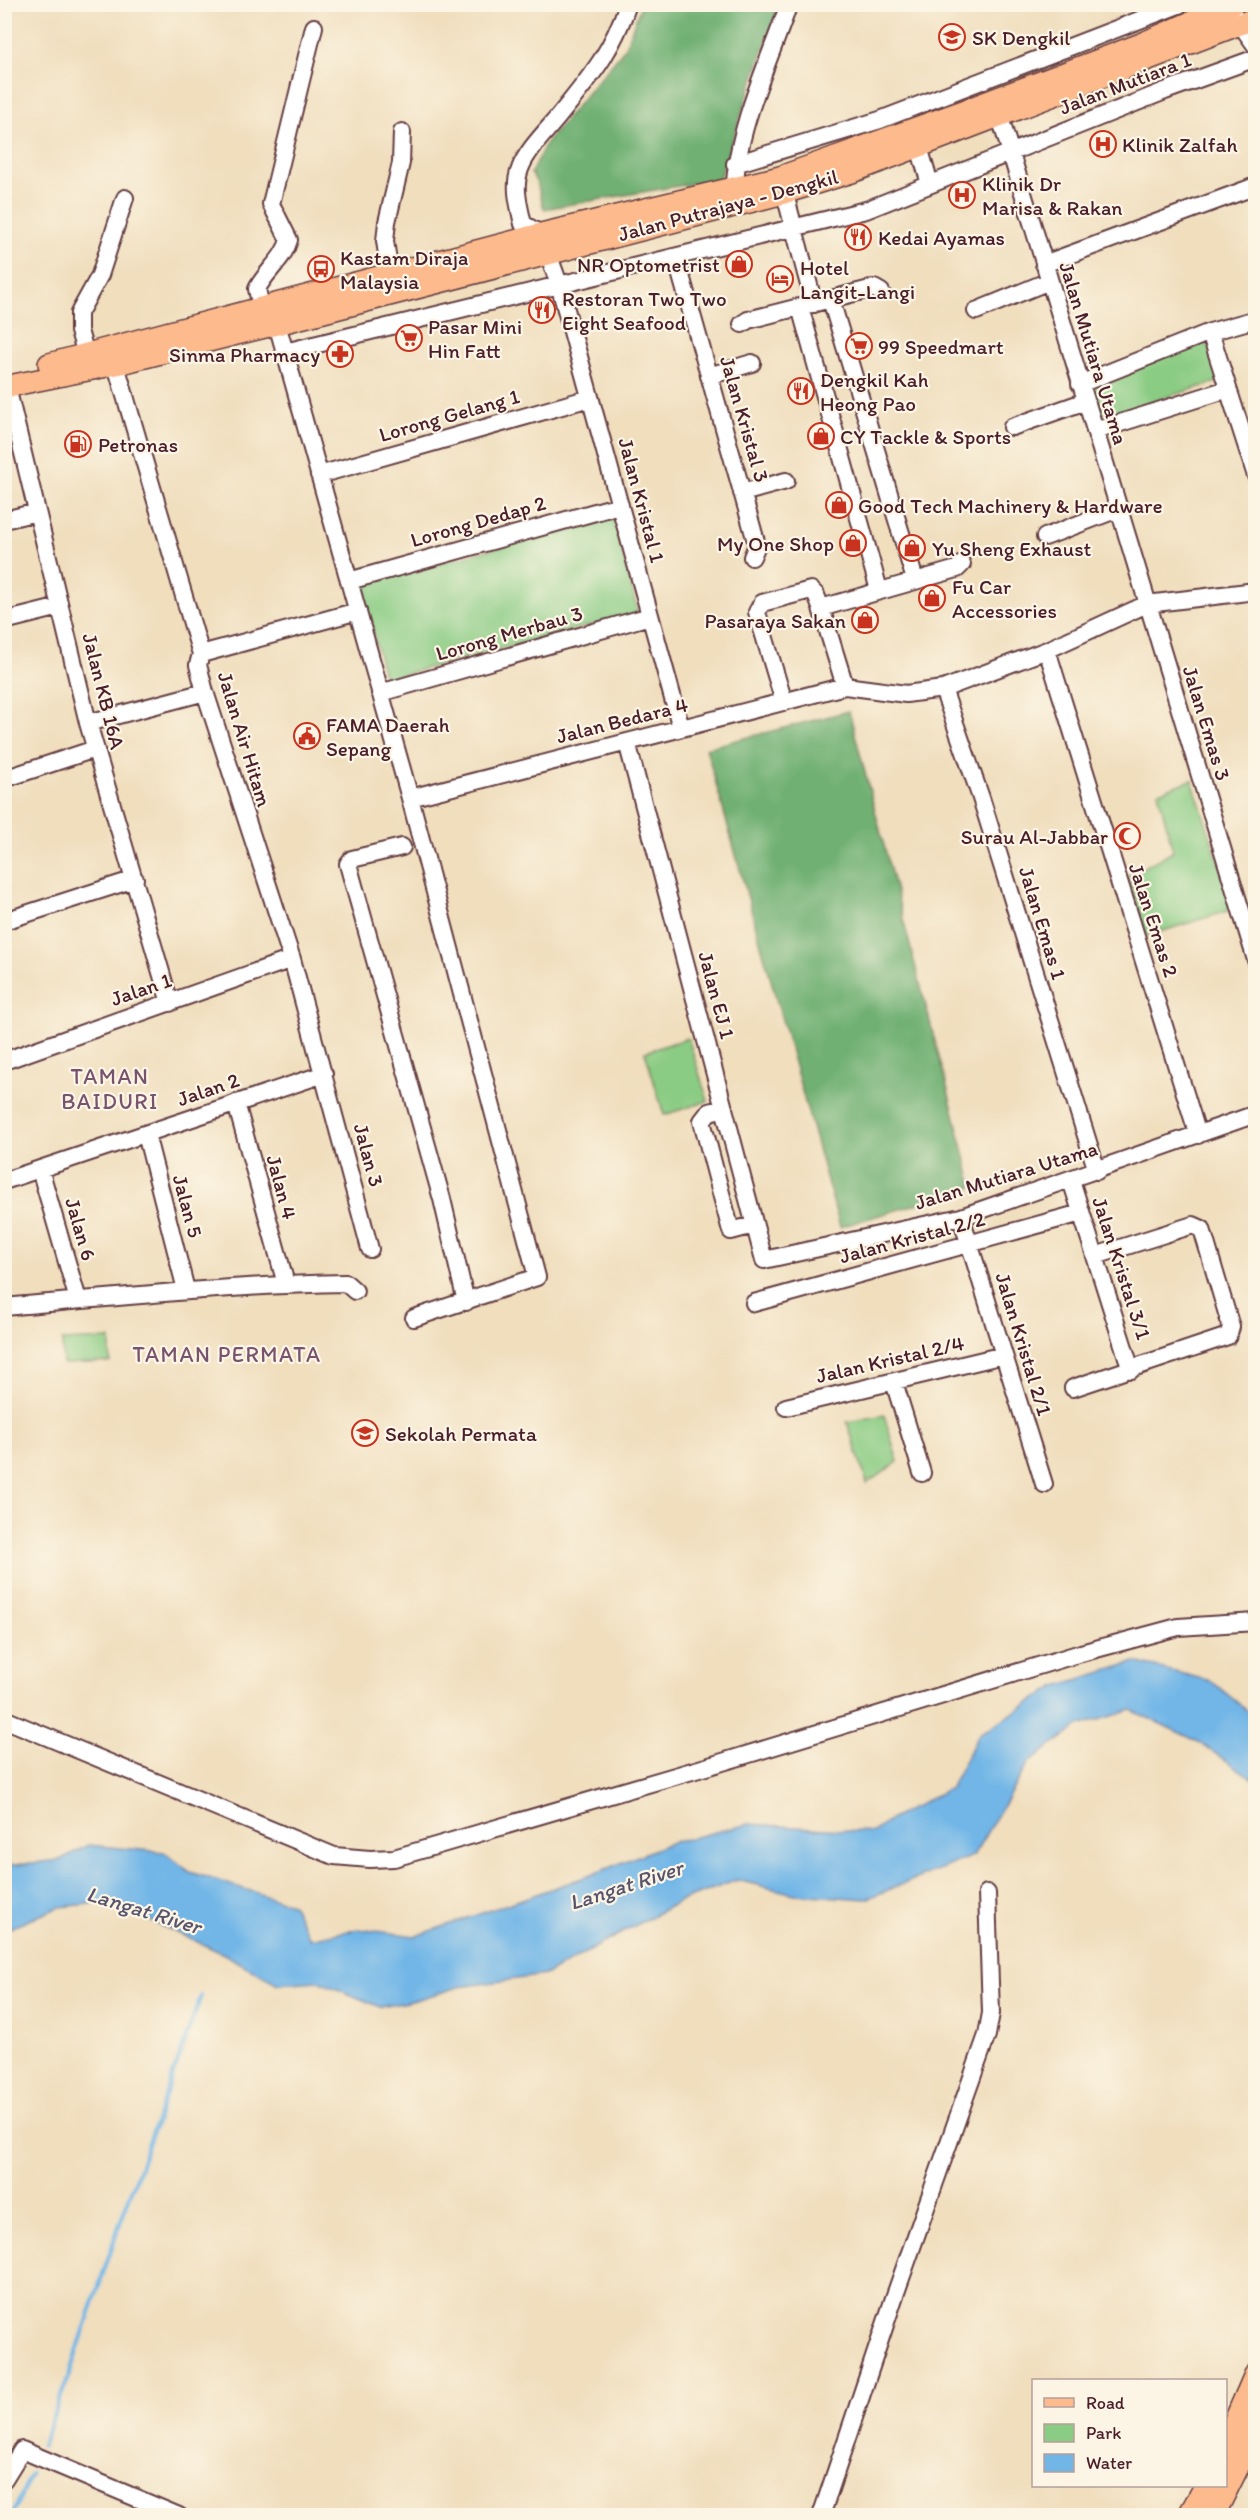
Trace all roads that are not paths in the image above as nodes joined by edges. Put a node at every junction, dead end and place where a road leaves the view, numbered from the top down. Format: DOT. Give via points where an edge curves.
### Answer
graph roads {
  1 [pos="628,4"];
  2 [pos="789,4"];
  3 [pos="1181,4"];
  4 [pos="1237,11"];
  5 [pos="1134,22"];
  6 [pos="314,27"];
  7 [pos="1141,44"];
  8 [pos="1256,46"];
  9 [pos="1256,58"];
  10 [pos="999,114"];
  11 [pos="402,132"];
  12 [pos="919,147"];
  13 [pos="1010,152"];
  14 [pos="735,164"];
  15 [pos="930,184"];
  16 [pos="782,185"];
  17 [pos="1256,186"];
  18 [pos="735,187"];
  19 [pos="125,198"];
  20 [pos="794,228"];
  21 [pos="544,243"];
  22 [pos="676,258"];
  23 [pos="1044,264"];
  24 [pos="390,274"];
  25 [pos="1049,281"];
  26 [pos="559,284"];
  27 [pos="880,292"];
  28 [pos="831,300"];
  29 [pos="807,306"];
  30 [pos="261,307"];
  31 [pos="976,311"];
  32 [pos="1256,319"];
  33 [pos="277,324"];
  34 [pos="742,324"];
  35 [pos="1210,332"];
  36 [pos="285,352"];
  37 [pos="86,354"];
  38 [pos="114,356"];
  39 [pos="752,363"];
  40 [pos="709,376"];
  41 [pos="5,383"];
  42 [pos="1080,384"];
  43 [pos="1228,389"];
  44 [pos="590,398"];
  45 [pos="1086,401"];
  46 [pos="10,421"];
  47 [pos="1012,427"];
  48 [pos="1095,431"];
  49 [pos="319,475"];
  50 [pos="1256,476"];
  51 [pos="786,481"];
  52 [pos="742,493"];
  53 [pos="620,505"];
  54 [pos="1118,508"];
  55 [pos="37,512"];
  56 [pos="4,520"];
  57 [pos="1045,537"];
  58 [pos="752,557"];
  59 [pos="962,564"];
  60 [pos="915,580"];
  61 [pos="349,581"];
  62 [pos="879,590"];
  63 [pos="1256,591"];
  64 [pos="1147,604"];
  65 [pos="60,607"];
  66 [pos="821,608"];
  67 [pos="358,611"];
  68 [pos="650,616"];
  69 [pos="4,621"];
  70 [pos="1047,650"];
  71 [pos="201,654"];
  72 [pos="845,686"];
  73 [pos="943,689"];
  74 [pos="205,692"];
  75 [pos="380,693"];
  76 [pos="784,702"];
  77 [pos="88,723"];
  78 [pos="681,728"];
  79 [pos="627,742"];
  80 [pos="95,749"];
  81 [pos="4,779"];
  82 [pos="410,798"];
  83 [pos="402,847"];
  84 [pos="135,879"];
  85 [pos="4,921"];
  86 [pos="292,959"];
  87 [pos="1256,960"];
  88 [pos="170,1003"];
  89 [pos="4,1061"];
  90 [pos="324,1074"];
  91 [pos="236,1103"];
  92 [pos="724,1108"];
  93 [pos="1256,1114"];
  94 [pos="146,1134"];
  95 [pos="1198,1135"];
  96 [pos="40,1169"];
  97 [pos="1097,1171"];
  98 [pos="1071,1180"];
  99 [pos="4,1181"];
  100 [pos="1082,1213"];
  101 [pos="961,1217"];
  102 [pos="754,1225"];
  103 [pos="969,1245"];
  104 [pos="370,1249"];
  105 [pos="1095,1256"];
  106 [pos="764,1260"];
  107 [pos="286,1284"];
  108 [pos="186,1290"];
  109 [pos="355,1291"];
  110 [pos="78,1300"];
  111 [pos="466,1302"];
  112 [pos="754,1303"];
  113 [pos="4,1307"];
  114 [pos="414,1318"];
  115 [pos="1004,1355"];
  116 [pos="1131,1370"];
  117 [pos="894,1382"];
  118 [pos="1073,1388"];
  119 [pos="786,1407"];
  120 [pos="922,1473"];
  121 [pos="1044,1484"];
  122 [pos="1256,1622"];
  123 [pos="4,1719"];
  124 [pos="987,1893"];
  125 [pos="1256,2376"];
  126 [pos="1256,2428"];
  127 [pos="1227,2443"];
  128 [pos="4,2480"];
  129 [pos="1227,2486"];
  130 [pos="1206,2487"];
  131 [pos="1226,2487"];
  132 [pos="178,2516"];
  133 [pos="821,2516"];
  134 [pos="1190,2516"];
  135 [pos="1212,2516"];
  1 -- 21 [label="street" via="618,35 600,66 520,169 516,189 523,224"];
  2 -- 14 [label="street"];
  3 -- 5 [label="street"];
  4 -- 7 [label="main road, Jalan Putrajaya - Dengkil"];
  4 -- 8 [label="street"];
  4 -- 10 [label="main road, Jalan Putrajaya - Dengkil"];
  5 -- 7 [label="street"];
  5 -- 14 [label="street" via="880,120"];
  6 -- 30 [label="street" via="271,204 290,240 257,289"];
  7 -- 16 [label="main road, Jalan Putrajaya - Dengkil" via="881,142"];
  9 -- 13 [label="street, Jalan Mutiara 1"];
  10 -- 12 [label="main road, Jalan Putrajaya - Dengkil"];
  10 -- 13 [label="street, Jalan Mutiara Utama"];
  11 -- 24 [label="street" via="401,163 385,241"];
  12 -- 15 [label="street"];
  12 -- 16 [label="main road, Jalan Putrajaya - Dengkil" via="852,172"];
  13 -- 15 [label="street, Jalan Mutiara 1"];
  13 -- 23 [label="street, Jalan Mutiara Utama"];
  14 -- 18 [label="street"];
  15 -- 20 [label="street, Jalan Mutiara 1" via="866,210"];
  16 -- 18 [label="main road, Jalan Putrajaya - Dengkil"];
  16 -- 20 [label="street"];
  16 -- 21 [label="main road, Jalan Putrajaya - Dengkil"];
  17 -- 23 [label="street"];
  18 -- 21 [label="main road, Jalan Putrajaya - Dengkil"];
  19 -- 37 [label="street" via="100,275 80,313 79,331"];
  20 -- 22 [label="street, Jalan Mutiara 1"];
  20 -- 29 [label="street"];
  21 -- 24 [label="main road, Jalan Putrajaya - Dengkil"];
  21 -- 26 [label="street, Jalan Kristal 1"];
  21 -- 33 [label="main road, Jalan Putrajaya - Dengkil"];
  22 -- 26 [label="street, Jalan Mutiara 1"];
  22 -- 40 [label="street, Jalan Kristal 3"];
  23 -- 25 [label="street, Jalan Mutiara Utama"];
  24 -- 30 [label="main road, Jalan Putrajaya - Dengkil"];
  25 -- 31 [label="street"];
  25 -- 42 [label="street, Jalan Mutiara Utama"];
  26 -- 36 [label="street, Jalan Mutiara 1"];
  26 -- 44 [label="street, Jalan Kristal 1"];
  27 -- 28 [label="street" via="874,288"];
  28 -- 29 [label="street"];
  28 -- 60 [label="street"];
  29 -- 34 [label="street"];
  29 -- 62 [label="street"];
  30 -- 38 [label="main road, Jalan Putrajaya - Dengkil"];
  32 -- 35 [label="street"];
  33 -- 36 [label="street"];
  33 -- 38 [label="main road, Jalan Putrajaya - Dengkil"];
  35 -- 42 [label="street"];
  35 -- 43 [label="street"];
  36 -- 49 [label="street"];
  37 -- 38 [label="main road"];
  37 -- 41 [label="main road"];
  38 -- 41 [label="main road"];
  38 -- 71 [label="street, Jalan Air Hitam"];
  39 -- 40 [label="street"];
  40 -- 52 [label="street, Jalan Kristal 3"];
  41 -- 46 [label="street, Jalan KB 16A"];
  42 -- 45 [label="street, Jalan Mutiara Utama"];
  43 -- 48 [label="street"];
  43 -- 50 [label="street"];
  44 -- 49 [label="street, Lorong Gelang 1"];
  44 -- 53 [label="street, Jalan Kristal 1"];
  45 -- 47 [label="street"];
  45 -- 48 [label="street, Jalan Mutiara Utama"];
  46 -- 55 [label="street, Jalan KB 16A"];
  48 -- 54 [label="street, Jalan Mutiara Utama"];
  49 -- 61 [label="street"];
  51 -- 52 [label="street"];
  52 -- 58 [label="street, Jalan Kristal 3" via="757,545"];
  53 -- 61 [label="street, Lorong Dedap 2"];
  53 -- 68 [label="street, Jalan Kristal 1"];
  54 -- 57 [label="street"];
  54 -- 64 [label="street, Jalan Mutiara Utama"];
  55 -- 56 [label="street"];
  55 -- 65 [label="street, Jalan KB 16A"];
  59 -- 60 [label="street" via="957,569"];
  60 -- 62 [label="street"];
  61 -- 67 [label="street"];
  62 -- 66 [label="street"];
  63 -- 64 [label="street"];
  64 -- 70 [label="street"];
  64 -- 87 [label="street, Jalan Emas 3"];
  65 -- 69 [label="street"];
  65 -- 77 [label="street, Jalan KB 16A"];
  66 -- 72 [label="street"];
  66 -- 76 [label="street" via="811,590 762,603 757,612"];
  67 -- 71 [label="street"];
  67 -- 75 [label="street"];
  68 -- 75 [label="street, Lorong Merbau 3"];
  68 -- 78 [label="street, Jalan Kristal 1"];
  70 -- 73 [label="street"];
  70 -- 95 [label="street, Jalan Emas 2"];
  71 -- 74 [label="street, Jalan Air Hitam" via="198,665"];
  72 -- 73 [label="street" via="906,694"];
  72 -- 76 [label="street, Jalan Bedara 4"];
  73 -- 97 [label="street, Jalan Emas 1" via="981,798"];
  74 -- 77 [label="street"];
  74 -- 86 [label="street, Jalan Air Hitam"];
  75 -- 82 [label="street"];
  76 -- 78 [label="street, Jalan Bedara 4"];
  77 -- 80 [label="street, Jalan KB 16A"];
  78 -- 79 [label="street, Jalan Bedara 4"];
  79 -- 82 [label="street, Jalan Bedara 4"];
  79 -- 92 [label="street, Jalan EJ 1"];
  80 -- 81 [label="street"];
  80 -- 84 [label="street, Jalan KB 16A"];
  82 -- 111 [label="street" via="537,1277"];
  83 -- 111 [label="street" via="352,859 348,864 442,1199"];
  84 -- 85 [label="street"];
  84 -- 88 [label="street, Jalan KB 16A"];
  86 -- 88 [label="street, Jalan 1"];
  86 -- 90 [label="street, Jalan Air Hitam"];
  88 -- 89 [label="street, Jalan 1"];
  90 -- 91 [label="street, Jalan 2"];
  90 -- 104 [label="street, Jalan 3"];
  91 -- 94 [label="street, Jalan 2"];
  91 -- 107 [label="street, Jalan 4"];
  92 -- 102 [label="street, Jalan EJ 1"];
  92 -- 102 [label="street" via="709,1112 702,1121 731,1231"];
  93 -- 95 [label="street, Jalan Mutiara Utama"];
  94 -- 96 [label="street, Jalan 2"];
  94 -- 108 [label="street, Jalan 5"];
  95 -- 97 [label="street, Jalan Mutiara Utama"];
  96 -- 99 [label="street, Jalan 2"];
  96 -- 110 [label="street, Jalan 6"];
  97 -- 98 [label="street, Jalan Mutiara Utama"];
  98 -- 100 [label="street, Jalan Kristal 3/1"];
  98 -- 101 [label="street, Jalan Mutiara Utama"];
  100 -- 103 [label="street, Jalan Kristal 2/2"];
  100 -- 105 [label="street, Jalan Kristal 3/1"];
  101 -- 103 [label="street, Jalan Kristal 2/1"];
  101 -- 106 [label="street, Jalan Mutiara Utama"];
  102 -- 106 [label="street, Jalan EJ 1"];
  103 -- 112 [label="street, Jalan Kristal 2/2"];
  103 -- 115 [label="street, Jalan Kristal 2/1"];
  105 -- 116 [label="street, Jalan Kristal 3/1"];
  105 -- 116 [label="street" via="1193,1225 1202,1229 1232,1327 1228,1336"];
  107 -- 108 [label="street"];
  107 -- 109 [label="street" via="346,1282"];
  108 -- 110 [label="street"];
  110 -- 113 [label="street"];
  111 -- 114 [label="street"];
  115 -- 117 [label="street, Jalan Kristal 2/4"];
  115 -- 121 [label="street, Jalan Kristal 2/1"];
  116 -- 118 [label="street"];
  117 -- 119 [label="street, Jalan Kristal 2/4"];
  117 -- 120 [label="street"];
  122 -- 123 [label="street" via="1178,1627 1081,1653 394,1858 334,1856"];
  124 -- 133 [label="street" via="991,2013 987,2035"];
  125 -- 127 [label="highway"];
  126 -- 129 [label="highway"];
  128 -- 132 [label="street" via="22,2450"];
  130 -- 134 [label="highway"];
  131 -- 135 [label="highway"];
}
